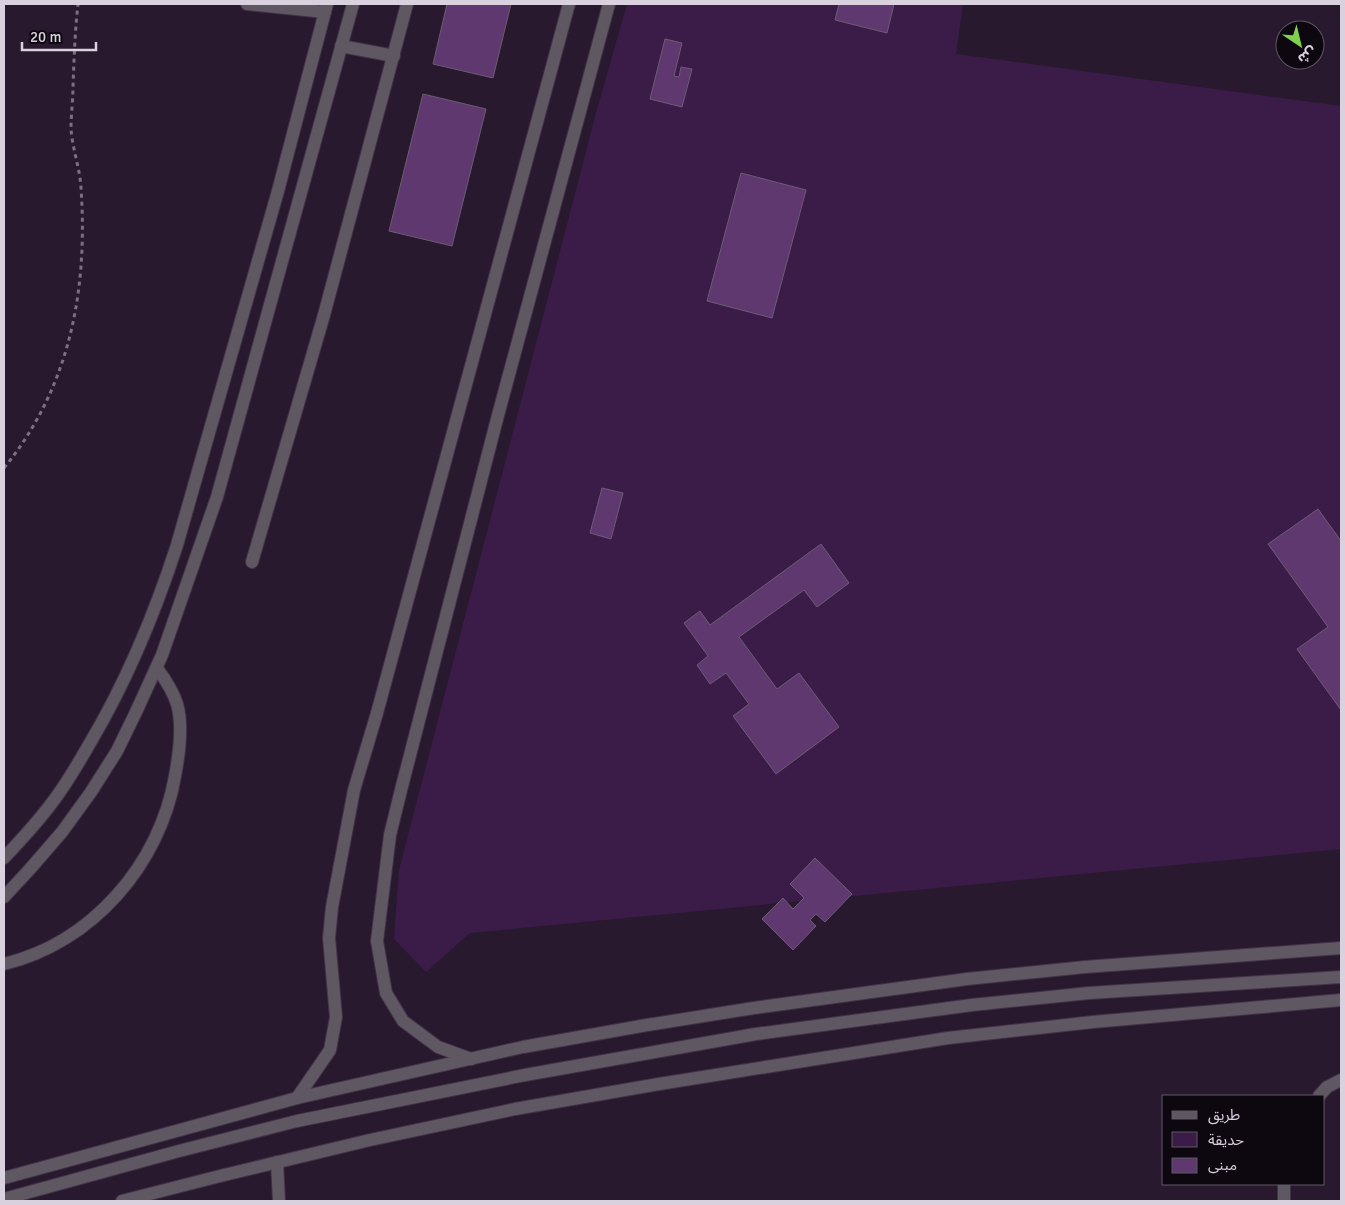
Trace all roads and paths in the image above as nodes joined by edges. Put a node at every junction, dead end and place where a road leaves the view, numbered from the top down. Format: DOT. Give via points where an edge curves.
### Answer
graph roads {
  1 [pos="78,4"];
  2 [pos="248,4"];
  3 [pos="353,4"];
  4 [pos="407,4"];
  5 [pos="569,4"];
  6 [pos="609,4"];
  7 [pos="326,8"];
  8 [pos="341,46"];
  9 [pos="394,56"];
  10 [pos="4,468"];
  11 [pos="252,562"];
  12 [pos="141,646"];
  13 [pos="162,655"];
  14 [pos="157,668"];
  15 [pos="4,858"];
  16 [pos="4,897"];
  17 [pos="1341,948"];
  18 [pos="4,964"];
  19 [pos="1341,977"];
  20 [pos="1341,1000"];
  21 [pos="471,1059"];
  22 [pos="1341,1080"];
  23 [pos="1320,1095"];
  24 [pos="297,1098"];
  25 [pos="277,1162"];
  26 [pos="4,1178"];
  27 [pos="1284,1185"];
  28 [pos="4,1199"];
  29 [pos="122,1201"];
  30 [pos="279,1201"];
  31 [pos="1284,1201"];
  1 -- 10 [label="path" via="71,130 81,185 83,249 76,312 67,350 46,402"];
  2 -- 7 [label="street"];
  3 -- 8 [label="street"];
  4 -- 9 [label="street"];
  5 -- 24 [label="street" via="354,790 332,907 330,938 336,1017 330,1050"];
  6 -- 21 [label="street" via="502,400 390,835 377,941 386,993 404,1021 438,1046"];
  7 -- 12 [label="street" via="278,191 176,545"];
  8 -- 9 [label="street"];
  8 -- 13 [label="street" via="217,497"];
  9 -- 11 [label="street" via="324,315"];
  12 -- 13 [label="street"];
  12 -- 15 [label="street" via="78,764 52,803"];
  13 -- 14 [label="street"];
  14 -- 16 [label="street" via="117,751 91,792 62,832"];
  14 -- 18 [label="street" via="177,705 179,733 173,789 154,842 124,888 82,927 42,950"];
  17 -- 21 [label="street" via="967,979 657,1023"];
  19 -- 28 [label="street" via="1089,993 756,1034 297,1121"];
  20 -- 25 [label="street" via="948,1038 515,1109"];
  21 -- 24 [label="street"];
  22 -- 23 [label="street"];
  24 -- 26 [label="street"];
  25 -- 29 [label="street"];
  25 -- 30 [label="street"];
  27 -- 31 [label="street"];
}
